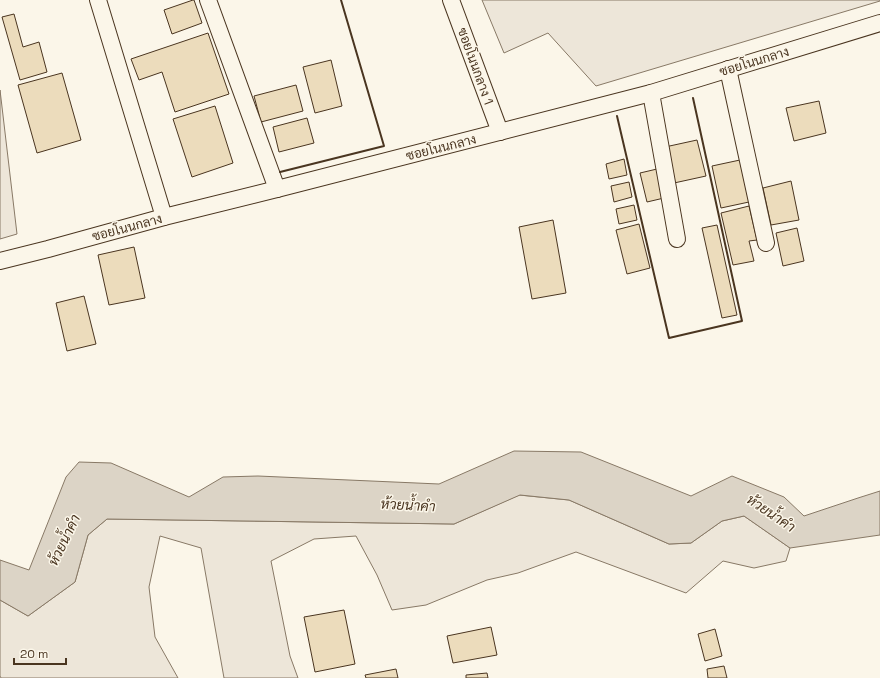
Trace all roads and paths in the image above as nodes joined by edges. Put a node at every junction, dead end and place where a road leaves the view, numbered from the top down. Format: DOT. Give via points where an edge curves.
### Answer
graph roads {
  1 [pos="98,0"];
  2 [pos="208,0"];
  3 [pos="451,0"];
  4 [pos="880,23"];
  5 [pos="728,69"];
  6 [pos="651,93"];
  7 [pos="500,132"];
  8 [pos="277,189"];
  9 [pos="164,217"];
  10 [pos="677,239"];
  11 [pos="766,243"];
  12 [pos="0,261"];
  1 -- 9 [label="street"];
  2 -- 8 [label="street"];
  3 -- 7 [label="street, ซอยโนนกลาง 1"];
  4 -- 5 [label="street, ซอยโนนกลาง"];
  5 -- 6 [label="street, ซอยโนนกลาง"];
  5 -- 11 [label="street"];
  6 -- 7 [label="street, ซอยโนนกลาง"];
  6 -- 10 [label="street"];
  7 -- 8 [label="street, ซอยโนนกลาง"];
  8 -- 9 [label="street, ซอยโนนกลาง"];
  9 -- 12 [label="street, ซอยโนนกลาง"];
}
